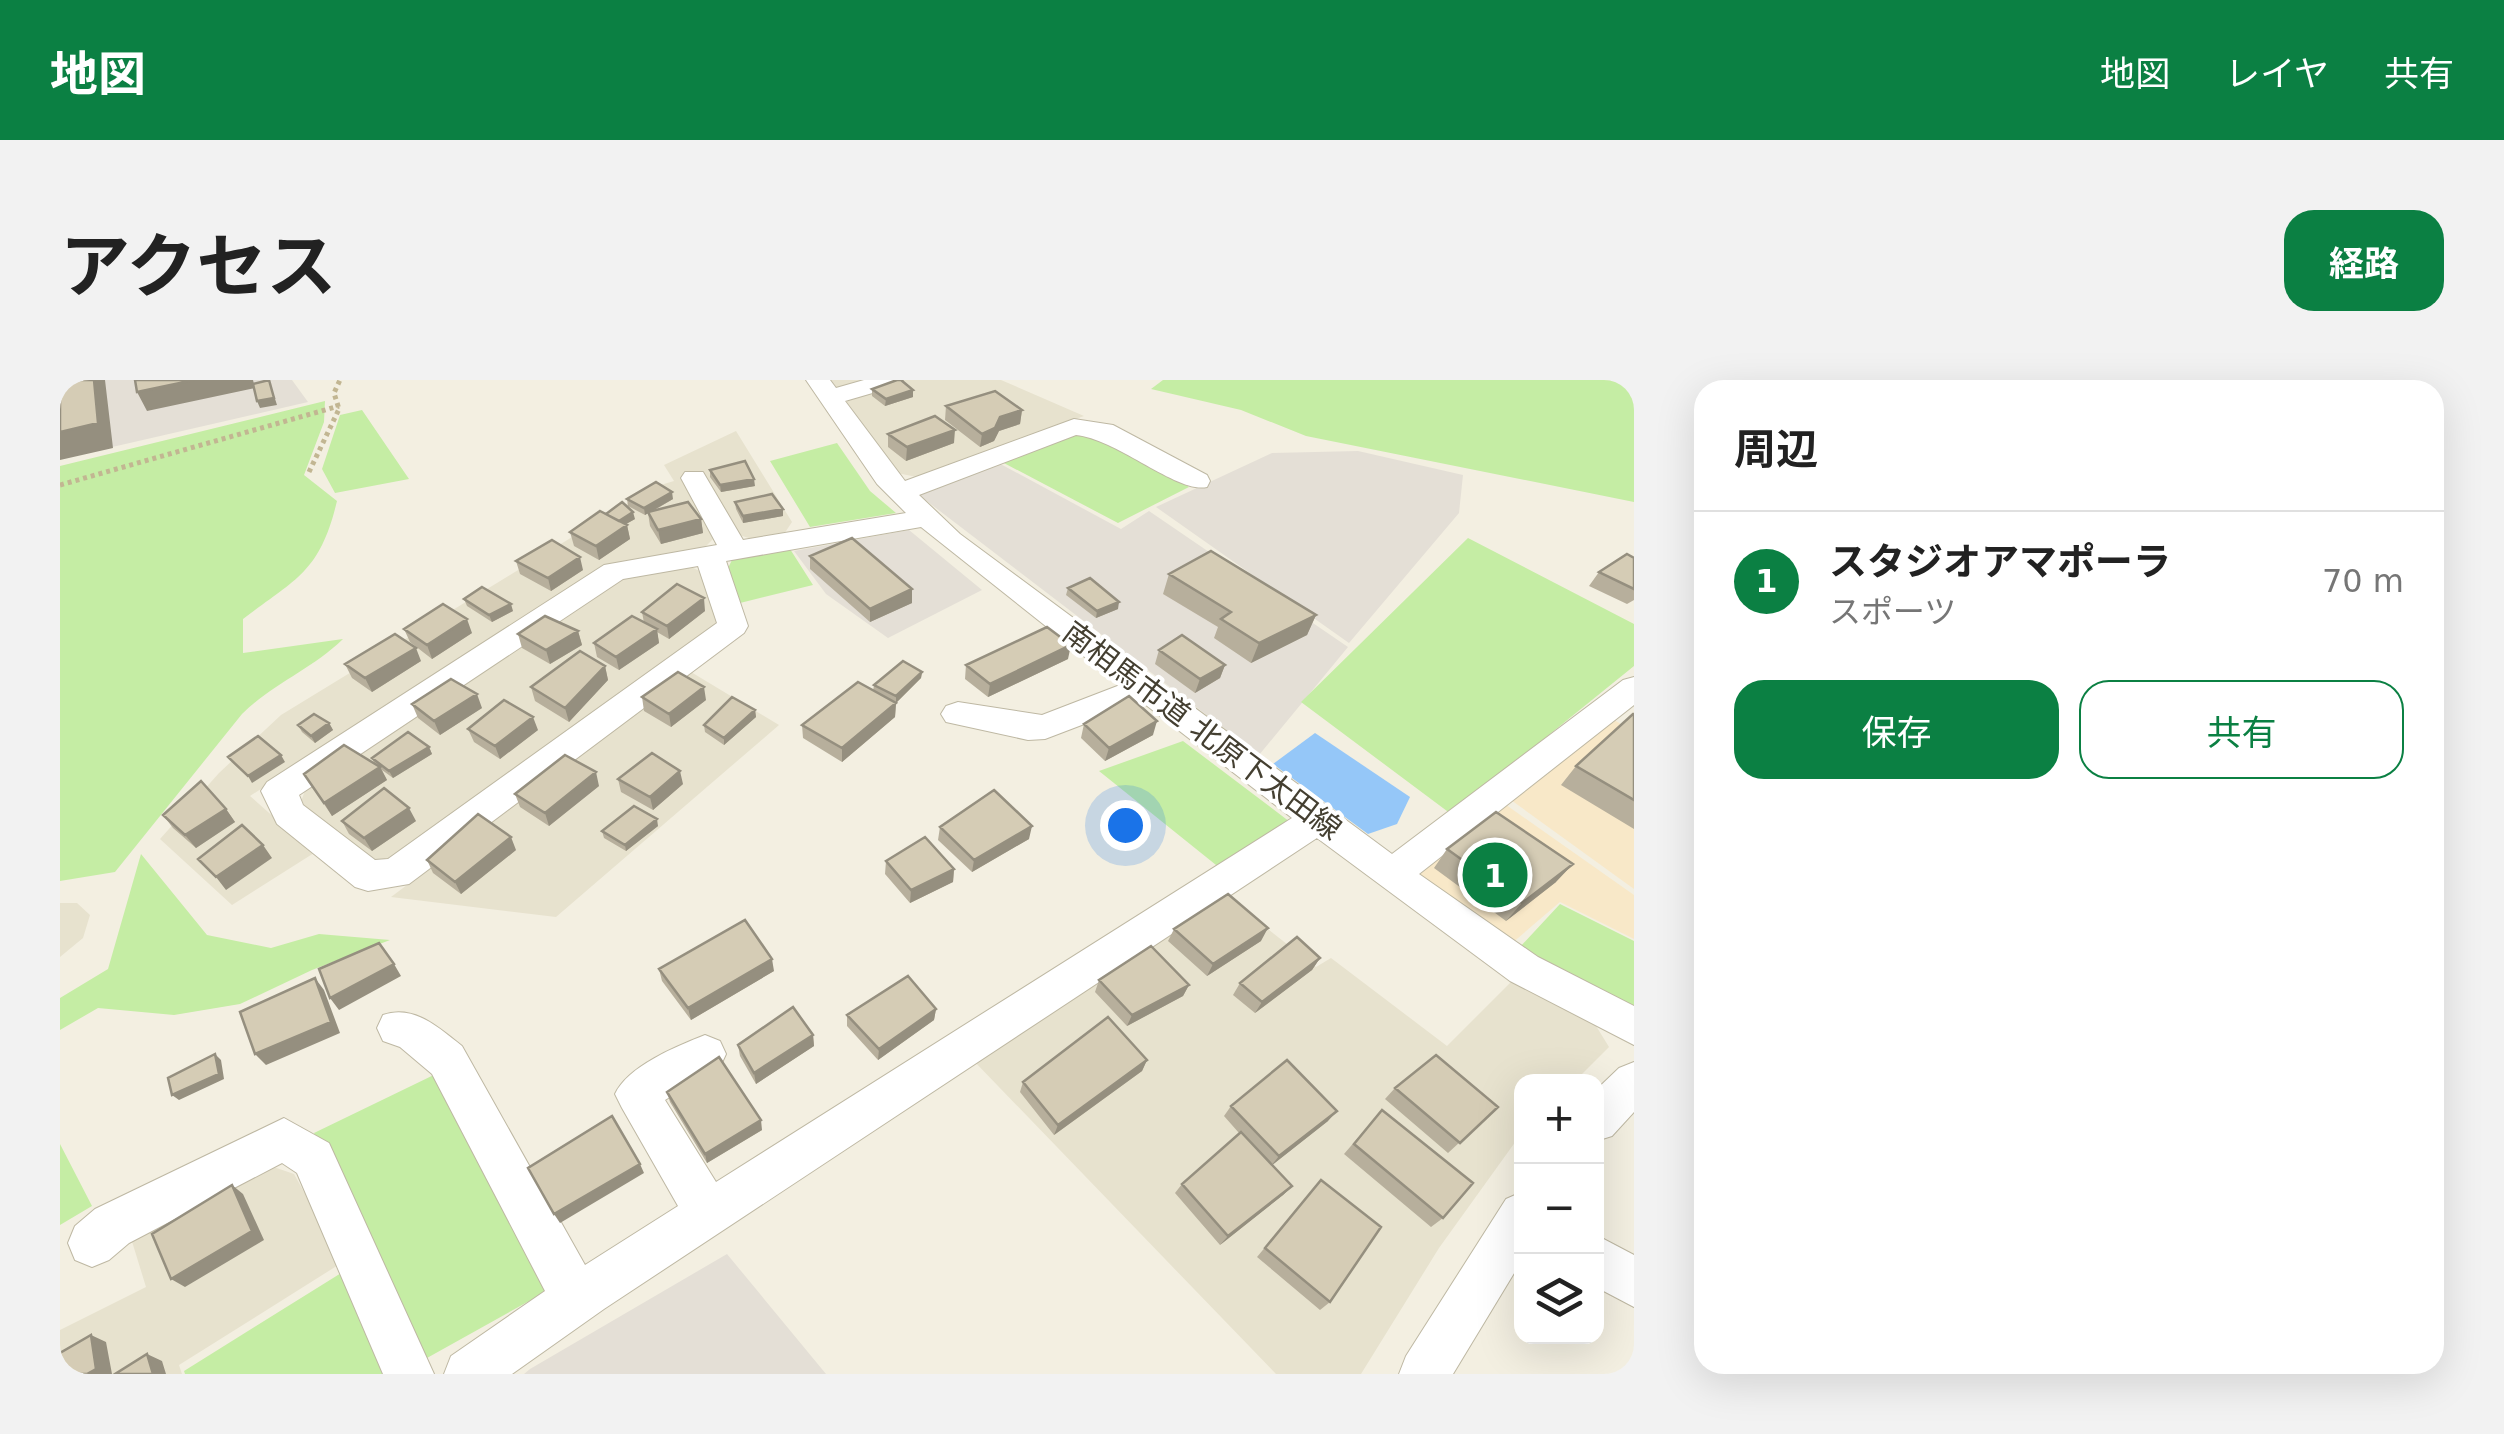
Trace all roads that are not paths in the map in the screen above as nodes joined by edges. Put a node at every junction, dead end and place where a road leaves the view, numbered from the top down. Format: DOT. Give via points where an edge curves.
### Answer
graph roads {
  1 [pos="891,380"];
  2 [pos="824,388"];
  3 [pos="694,478"];
  4 [pos="1198,481"];
  5 [pos="898,493"];
  6 [pos="924,518"];
  7 [pos="721,553"];
  8 [pos="1145,688"];
  9 [pos="1634,688"];
  10 [pos="958,714"];
  11 [pos="1318,818"];
  12 [pos="1391,874"];
  13 [pos="1634,1027"];
  14 [pos="398,1028"];
  15 [pos="705,1054"];
  16 [pos="1634,1082"];
  17 [pos="1604,1113"];
  18 [pos="708,1214"];
  19 [pos="1514,1227"];
  20 [pos="92,1243"];
  21 [pos="1604,1265"];
  22 [pos="1634,1282"];
  23 [pos="578,1298"];
  24 [pos="409,1374"];
  25 [pos="469,1374"];
  26 [pos="1424,1374"];
  1 -- 2 [label="street"];
  2 -- 5 [label="street, 南相馬市道 北原下太田線" via="871,439"];
  3 -- 7 [label="street"];
  4 -- 5 [label="street" via="1104,430 1074,427"];
  5 -- 6 [label="street, 南相馬市道 北原下太田線"];
  6 -- 7 [label="street"];
  6 -- 8 [label="street, 南相馬市道 北原下太田線"];
  7 -- 7 [label="street" via="614,570 279,791 290,814 368,876 396,873 734,626"];
  8 -- 10 [label="street" via="1045,727"];
  8 -- 11 [label="street, 南相馬市道 北原下太田線"];
  9 -- 12 [label="street"];
  11 -- 12 [label="street, 南相馬市道 北原下太田線"];
  11 -- 18 [label="street"];
  12 -- 13 [label="street, 南相馬市道 北原下太田線" via="1524,969"];
  14 -- 23 [label="street" via="447,1060"];
  15 -- 18 [label="street" via="637,1094"];
  16 -- 17 [label="street"];
  18 -- 23 [label="street"];
  19 -- 26 [label="street"];
  20 -- 24 [label="street" via="112,1226 284,1139 313,1158"];
  21 -- 22 [label="street"];
  23 -- 25 [label="street"];
}
